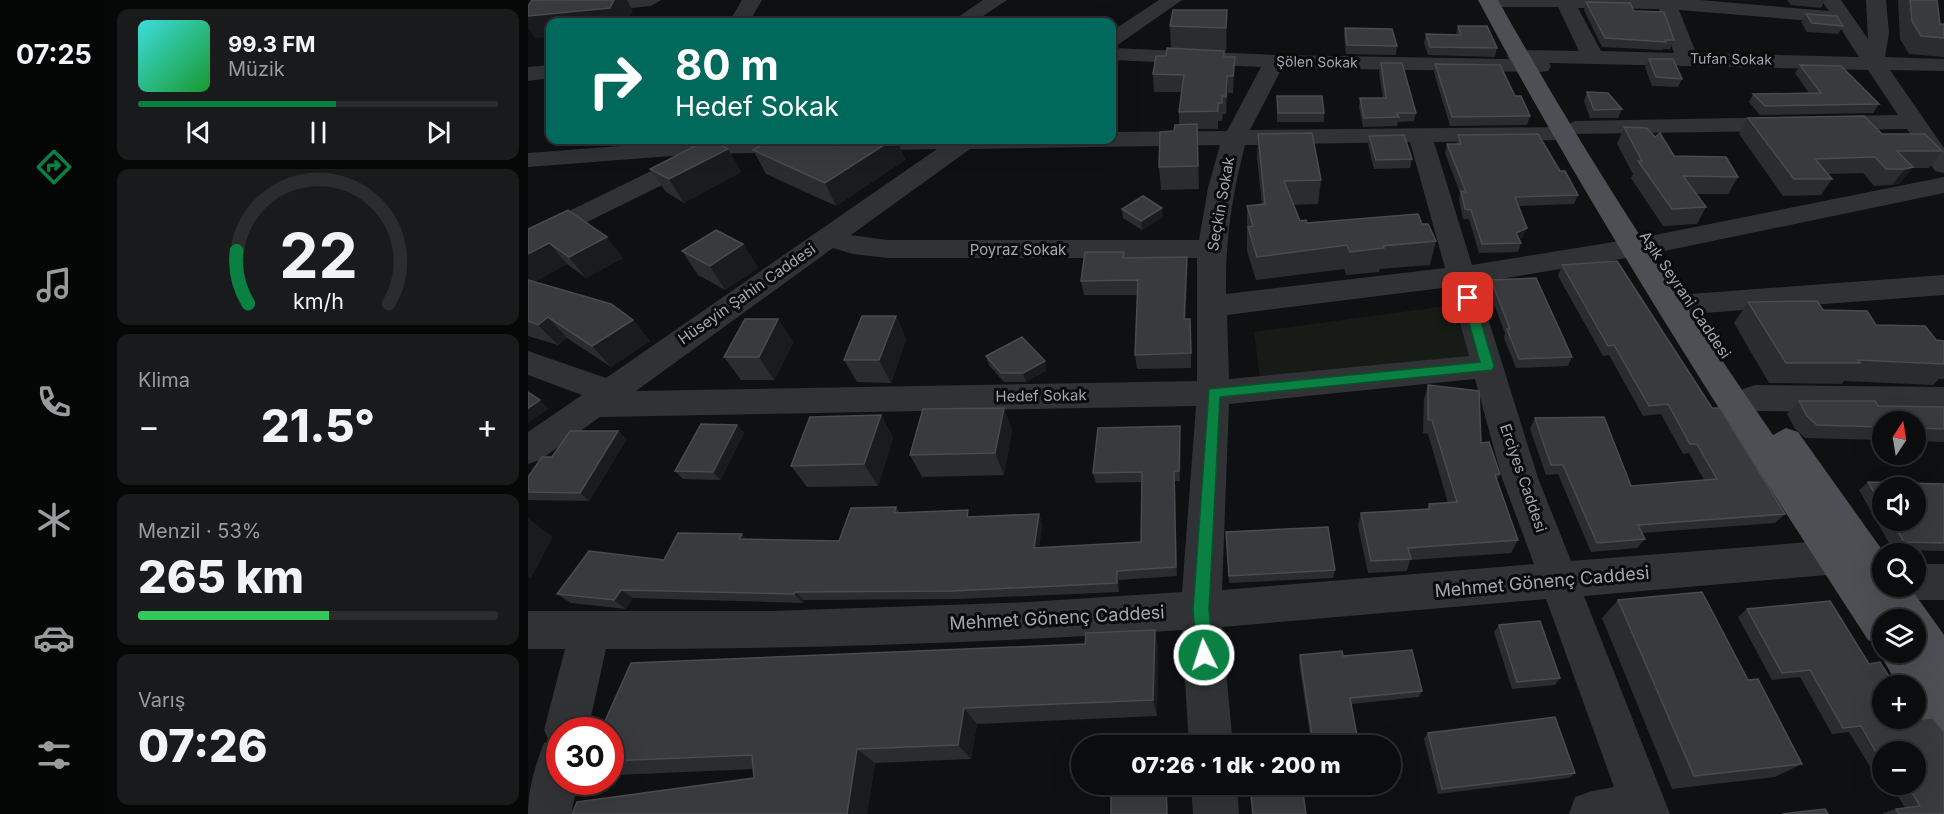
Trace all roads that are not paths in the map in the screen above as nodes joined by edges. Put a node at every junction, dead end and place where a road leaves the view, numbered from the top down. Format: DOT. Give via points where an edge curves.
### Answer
graph roads {
  1 [pos="651,0"];
  2 [pos="752,0"];
  3 [pos="997,0"];
  4 [pos="1170,0"];
  5 [pos="1497,0"];
  6 [pos="1876,0"];
  7 [pos="1667,1"];
  8 [pos="1565,2"];
  9 [pos="1837,9"];
  10 [pos="531,15"];
  11 [pos="741,18"];
  12 [pos="972,18"];
  13 [pos="1116,37"];
  14 [pos="1116,54"];
  15 [pos="1593,57"];
  16 [pos="1687,58"];
  17 [pos="1275,61"];
  18 [pos="1529,61"];
  19 [pos="1873,62"];
  20 [pos="1944,66"];
  21 [pos="546,72"];
  22 [pos="528,74"];
  23 [pos="1914,122"];
  24 [pos="1568,131"];
  25 [pos="1420,136"];
  26 [pos="1116,140"];
  27 [pos="1234,140"];
  28 [pos="707,144"];
  29 [pos="725,144"];
  30 [pos="961,144"];
  31 [pos="528,160"];
  32 [pos="1944,166"];
  33 [pos="1944,185"];
  34 [pos="827,237"];
  35 [pos="528,242"];
  36 [pos="1640,246"];
  37 [pos="1211,249"];
  38 [pos="1461,276"];
  39 [pos="1944,285"];
  40 [pos="1690,304"];
  41 [pos="1213,306"];
  42 [pos="528,363"];
  43 [pos="1488,366"];
  44 [pos="1213,393"];
  45 [pos="601,398"];
  46 [pos="1755,398"];
  47 [pos="1944,400"];
  48 [pos="528,450"];
  49 [pos="1868,575"];
  50 [pos="1559,580"];
  51 [pos="1926,582"];
  52 [pos="1944,582"];
  53 [pos="1877,609"];
  54 [pos="1899,609"];
  55 [pos="1201,610"];
  56 [pos="528,630"];
  57 [pos="590,631"];
  58 [pos="1926,644"];
  59 [pos="1907,663"];
  60 [pos="1944,670"];
  61 [pos="569,717"];
  62 [pos="1944,718"];
  63 [pos="1210,735"];
  64 [pos="552,795"];
  65 [pos="1215,795"];
  66 [pos="1646,810"];
  67 [pos="548,814"];
  68 [pos="1216,814"];
  69 [pos="1592,814"];
  1 -- 10 [label="street"];
  2 -- 11 [label="street"];
  3 -- 12 [label="street"];
  4 -- 13 [label="street"];
  5 -- 8 [label="street"];
  5 -- 18 [label="main road"];
  6 -- 19 [label="street" via="1879,33"];
  7 -- 8 [label="street"];
  7 -- 9 [label="street"];
  7 -- 16 [label="street"];
  8 -- 15 [label="street"];
  9 -- 19 [label="street"];
  14 -- 17 [label="street, Şölen Sokak"];
  15 -- 16 [label="street, Tufan Sokak"];
  15 -- 18 [label="street, Tufan Sokak"];
  16 -- 19 [label="street, Tufan Sokak"];
  17 -- 18 [label="street, Şölen Sokak"];
  17 -- 27 [label="street, Seçkin Sokak"];
  18 -- 24 [label="main road"];
  19 -- 20 [label="street, Tufan Sokak"];
  19 -- 23 [label="street"];
  21 -- 22 [label="street"];
  23 -- 24 [label="street"];
  23 -- 32 [label="street"];
  24 -- 25 [label="street"];
  24 -- 36 [label="main road"];
  25 -- 27 [label="street"];
  25 -- 38 [label="street, Erciyes Caddesi"];
  26 -- 27 [label="street"];
  27 -- 37 [label="street, Seçkin Sokak"];
  28 -- 31 [label="street"];
  29 -- 35 [label="street"];
  30 -- 34 [label="street, Hüseyin Şahin Caddesi"];
  33 -- 36 [label="street"];
  34 -- 37 [label="street, Poyraz Sokak" via="887,249"];
  34 -- 45 [label="street, Hüseyin Şahin Caddesi"];
  36 -- 38 [label="street"];
  36 -- 40 [label="main road, Aşık Seyrani Caddesi"];
  36 -- 49 [label="main road"];
  37 -- 41 [label="street, Seçkin Sokak"];
  38 -- 41 [label="street"];
  38 -- 43 [label="street, Erciyes Caddesi"];
  39 -- 40 [label="street"];
  40 -- 46 [label="main road, Aşık Seyrani Caddesi"];
  41 -- 44 [label="street, Seçkin Sokak"];
  42 -- 45 [label="street, Hedef Sokak"];
  43 -- 44 [label="street, Hedef Sokak"];
  43 -- 50 [label="street, Erciyes Caddesi" via="1520,477"];
  44 -- 45 [label="street, Hedef Sokak"];
  44 -- 55 [label="street, Seçkin Sokak"];
  45 -- 48 [label="street, Hüseyin Şahin Caddesi"];
  46 -- 47 [label="street"];
  46 -- 49 [label="main road, Aşık Seyrani Caddesi"];
  49 -- 50 [label="street, Mehmet Gönenç Caddesi"];
  49 -- 53 [label="main road"];
  49 -- 54 [label="main road, Aşık Seyrani Caddesi"];
  50 -- 55 [label="street, Mehmet Gönenç Caddesi"];
  50 -- 66 [label="street, Erciyes Caddesi"];
  51 -- 52 [label="street"];
  55 -- 57 [label="street, Mehmet Gönenç Caddesi" via="898,627"];
  55 -- 63 [label="street, Seçkin Sokak"];
  56 -- 57 [label="street, Mehmet Gönenç Caddesi"];
  57 -- 61 [label="street"];
  58 -- 60 [label="main road"];
  59 -- 62 [label="main road"];
  64 -- 67 [label="street"];
  65 -- 68 [label="street"];
  66 -- 69 [label="street"];
}
